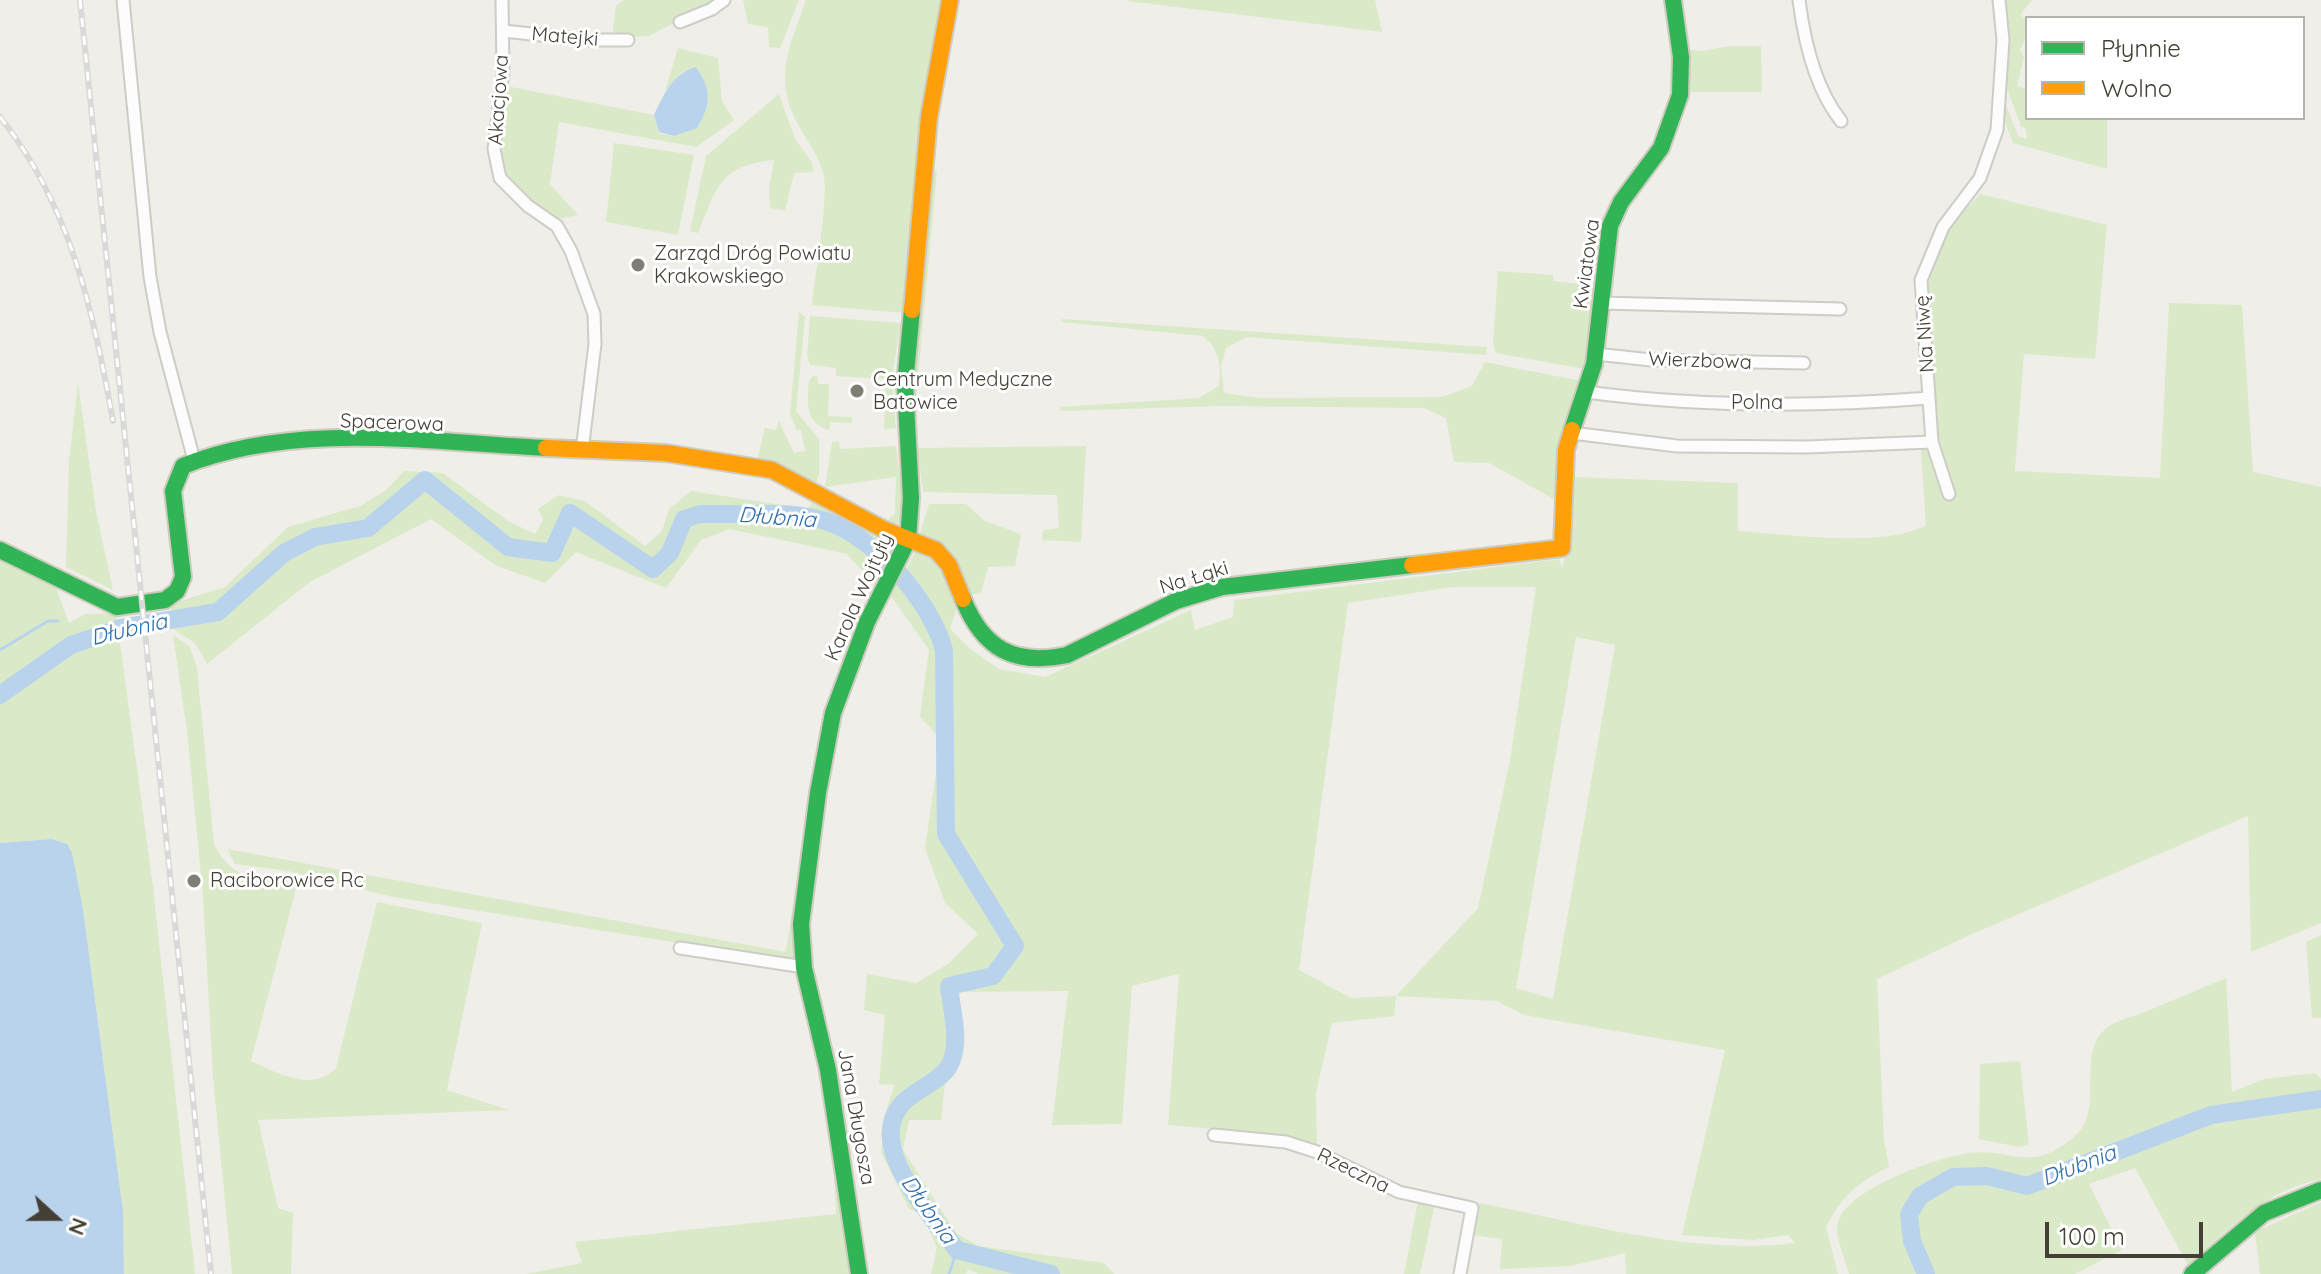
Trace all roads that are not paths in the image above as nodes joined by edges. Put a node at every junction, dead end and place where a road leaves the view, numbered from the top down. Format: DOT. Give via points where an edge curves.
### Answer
graph roads {
  1 [pos="123,0"];
  2 [pos="502,0"];
  3 [pos="724,0"];
  4 [pos="950,0"];
  5 [pos="1673,0"];
  6 [pos="1799,0"];
  7 [pos="1999,0"];
  8 [pos="680,22"];
  9 [pos="503,31"];
  10 [pos="628,40"];
  11 [pos="1841,121"];
  12 [pos="1601,303"];
  13 [pos="1840,309"];
  14 [pos="1596,354"];
  15 [pos="1804,363"];
  16 [pos="1586,392"];
  17 [pos="1929,398"];
  18 [pos="1572,433"];
  19 [pos="1932,442"];
  20 [pos="582,451"];
  21 [pos="194,460"];
  22 [pos="1949,494"];
  23 [pos="905,546"];
  24 [pos="1562,548"];
  25 [pos="0,550"];
  26 [pos="680,948"];
  27 [pos="804,967"];
  28 [pos="1214,1135"];
  29 [pos="2321,1190"];
  30 [pos="859,1274"];
  31 [pos="1460,1274"];
  32 [pos="2192,1274"];
  1 -- 21 [label="street" via="150,277"];
  2 -- 9 [label="street, Akacjowa"];
  3 -- 8 [label="street"];
  4 -- 23 [label="street, Karola Wojtyły" via="929,113 905,384 911,498"];
  5 -- 12 [label="street, Kwiatowa" via="1680,95 1661,148 1612,218"];
  6 -- 11 [label="street" via="1810,56"];
  7 -- 17 [label="street, Na Niwę" via="2003,40 1997,130 1980,178 1943,227 1921,280"];
  9 -- 10 [label="street, Matejki"];
  9 -- 20 [label="street, Akacjowa" via="494,149 500,178 557,226 594,314 594,363"];
  12 -- 13 [label="street"];
  12 -- 14 [label="street, Kwiatowa"];
  14 -- 15 [label="street, Wierzbowa"];
  14 -- 16 [label="street, Kwiatowa"];
  16 -- 17 [label="street, Polna" via="1722,403"];
  16 -- 18 [label="street, Kwiatowa"];
  17 -- 19 [label="street, Na Niwę"];
  18 -- 19 [label="street" via="1708,447"];
  18 -- 24 [label="street, Kwiatowa" via="1564,467"];
  19 -- 22 [label="street, Na Niwę"];
  20 -- 21 [label="street, Spacerowa" via="304,440"];
  20 -- 23 [label="street, Spacerowa" via="666,453 772,470"];
  21 -- 25 [label="street" via="183,466 174,482 183,577 165,600 117,607"];
  23 -- 24 [label="street, Na Łąki" via="932,548 946,561 970,617 986,639 1010,654 1036,660 1067,655 1163,607 1222,587"];
  23 -- 27 [label="street, Karola Wojtyły" via="847,670 823,761 801,924"];
  26 -- 27 [label="street"];
  27 -- 30 [label="street, Jana Długosza" via="828,1070"];
  28 -- 31 [label="street, Rzeczna" via="1286,1142 1389,1189 1472,1208"];
  29 -- 32 [label="street" via="2264,1213"];
}
